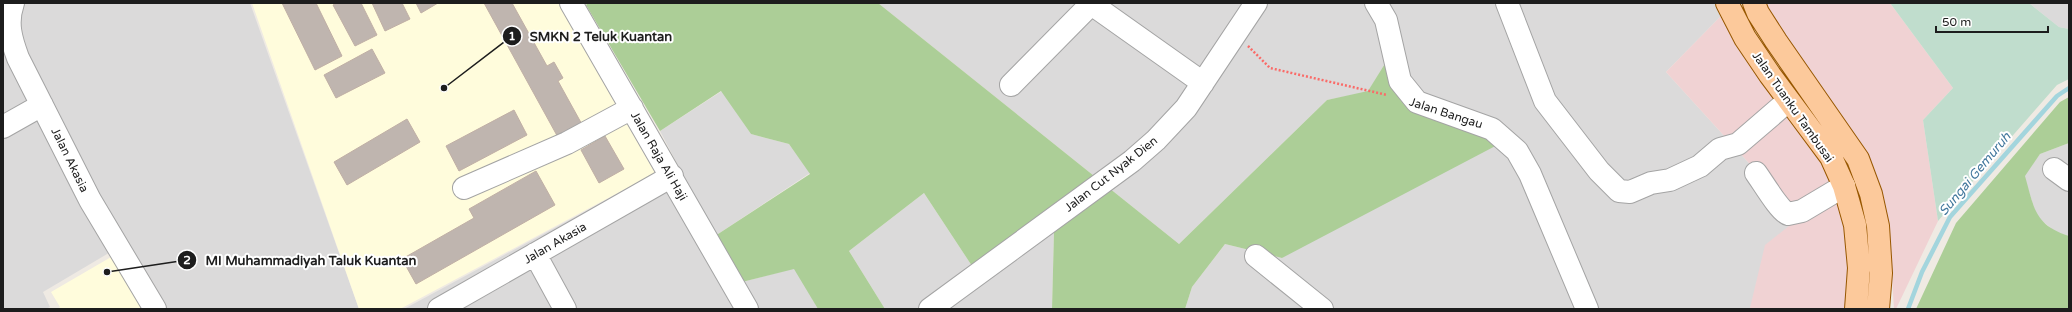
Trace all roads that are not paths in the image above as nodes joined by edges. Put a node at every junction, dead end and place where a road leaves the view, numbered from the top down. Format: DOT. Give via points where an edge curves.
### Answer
graph roads {
  1 [pos="13,3"];
  2 [pos="571,3"];
  3 [pos="1090,3"];
  4 [pos="1256,3"];
  5 [pos="1376,3"];
  6 [pos="1507,3"];
  7 [pos="1727,3"];
  8 [pos="1754,3"];
  9 [pos="1204,83"];
  10 [pos="1011,85"];
  11 [pos="1788,101"];
  12 [pos="42,105"];
  13 [pos="632,108"];
  14 [pos="3,127"];
  15 [pos="1756,173"];
  16 [pos="672,176"];
  17 [pos="1844,186"];
  18 [pos="464,188"];
  19 [pos="535,254"];
  20 [pos="1256,256"];
  21 [pos="1309,306"];
  22 [pos="154,309"];
  23 [pos="440,309"];
  24 [pos="565,309"];
  25 [pos="747,309"];
  26 [pos="930,309"];
  27 [pos="1587,309"];
  28 [pos="1856,309"];
  29 [pos="1878,309"];
  1 -- 12 [label="street, Jalan Akasia" via="9,13 11,38 18,58"];
  2 -- 13 [label="street, Jalan Raja Ali Haji"];
  3 -- 9 [label="street"];
  3 -- 10 [label="street"];
  4 -- 9 [label="street, Jalan Cut Nyak Dien"];
  5 -- 27 [label="street, Jalan Bangau" via="1386,20 1400,81 1417,102 1492,128 1518,151"];
  6 -- 11 [label="street" via="1545,101 1599,171 1619,191 1630,192 1651,183 1670,180 1700,166 1720,149 1738,144"];
  7 -- 11 [label="main road, Jalan Tuanku Tambusai" via="1745,38"];
  8 -- 29 [label="main road, Jalan Tuanku Tambusai" via="1776,41 1858,159 1871,194 1878,226 1881,273"];
  9 -- 26 [label="street, Jalan Cut Nyak Dien" via="1186,108 1132,161"];
  11 -- 17 [label="main road, Jalan Tuanku Tambusai" via="1831,157"];
  12 -- 14 [label="street"];
  12 -- 22 [label="street, Jalan Akasia" via="90,200"];
  13 -- 16 [label="street, Jalan Raja Ali Haji"];
  13 -- 18 [label="street" via="567,143"];
  15 -- 17 [label="street" via="1781,210 1788,214 1802,211"];
  16 -- 19 [label="street, Jalan Akasia"];
  16 -- 25 [label="street, Jalan Raja Ali Haji"];
  17 -- 28 [label="main road, Jalan Tuanku Tambusai" via="1855,226 1859,268"];
  19 -- 23 [label="street, Jalan Akasia"];
  19 -- 24 [label="street"];
  20 -- 21 [label="street"];
}
